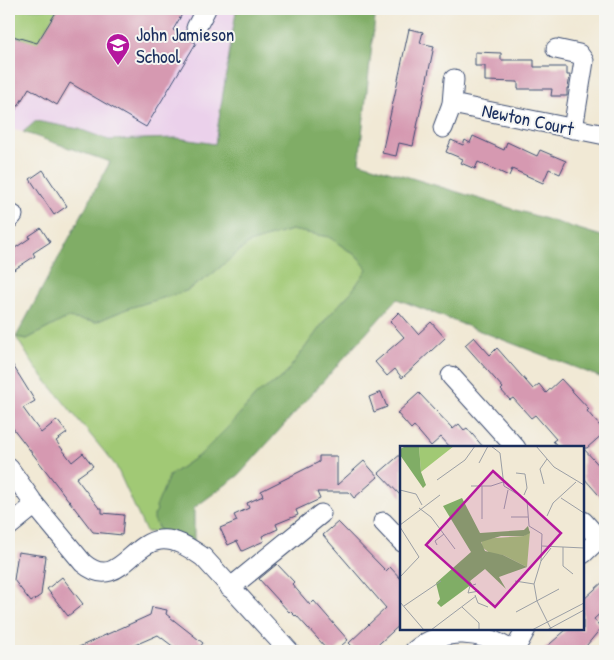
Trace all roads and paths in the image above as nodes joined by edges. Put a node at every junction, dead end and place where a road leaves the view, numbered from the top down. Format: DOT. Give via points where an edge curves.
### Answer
graph roads {
  1 [pos="206,9"];
  2 [pos="196,28"];
  3 [pos="556,49"];
  4 [pos="454,78"];
  5 [pos="452,104"];
  6 [pos="443,128"];
  7 [pos="573,128"];
  8 [pos="605,135"];
  9 [pos="451,376"];
  10 [pos="514,446"];
  11 [pos="9,468"];
  12 [pos="35,505"];
  13 [pos="321,514"];
  14 [pos="383,522"];
  15 [pos="584,522"];
  16 [pos="9,526"];
  17 [pos="602,536"];
  18 [pos="400,540"];
  19 [pos="584,553"];
  20 [pos="230,588"];
  21 [pos="525,630"];
  22 [pos="454,631"];
  23 [pos="289,651"];
  24 [pos="414,651"];
  25 [pos="513,651"];
  1 -- 2 [label="street"];
  3 -- 7 [label="street" via="579,54 584,61"];
  4 -- 5 [label="street"];
  5 -- 6 [label="street"];
  5 -- 7 [label="street, Newton Court"];
  7 -- 8 [label="street, Newton Court"];
  9 -- 10 [label="street"];
  11 -- 12 [label="street"];
  12 -- 16 [label="street"];
  12 -- 20 [label="street" via="83,563 96,571 112,570 144,547 160,540 176,542 203,557"];
  13 -- 20 [label="street"];
  14 -- 18 [label="street"];
  15 -- 17 [label="street"];
  17 -- 19 [label="street"];
  20 -- 23 [label="street"];
  21 -- 25 [label="street"];
  22 -- 24 [label="street"];
  22 -- 25 [label="street" via="489,638"];
}
